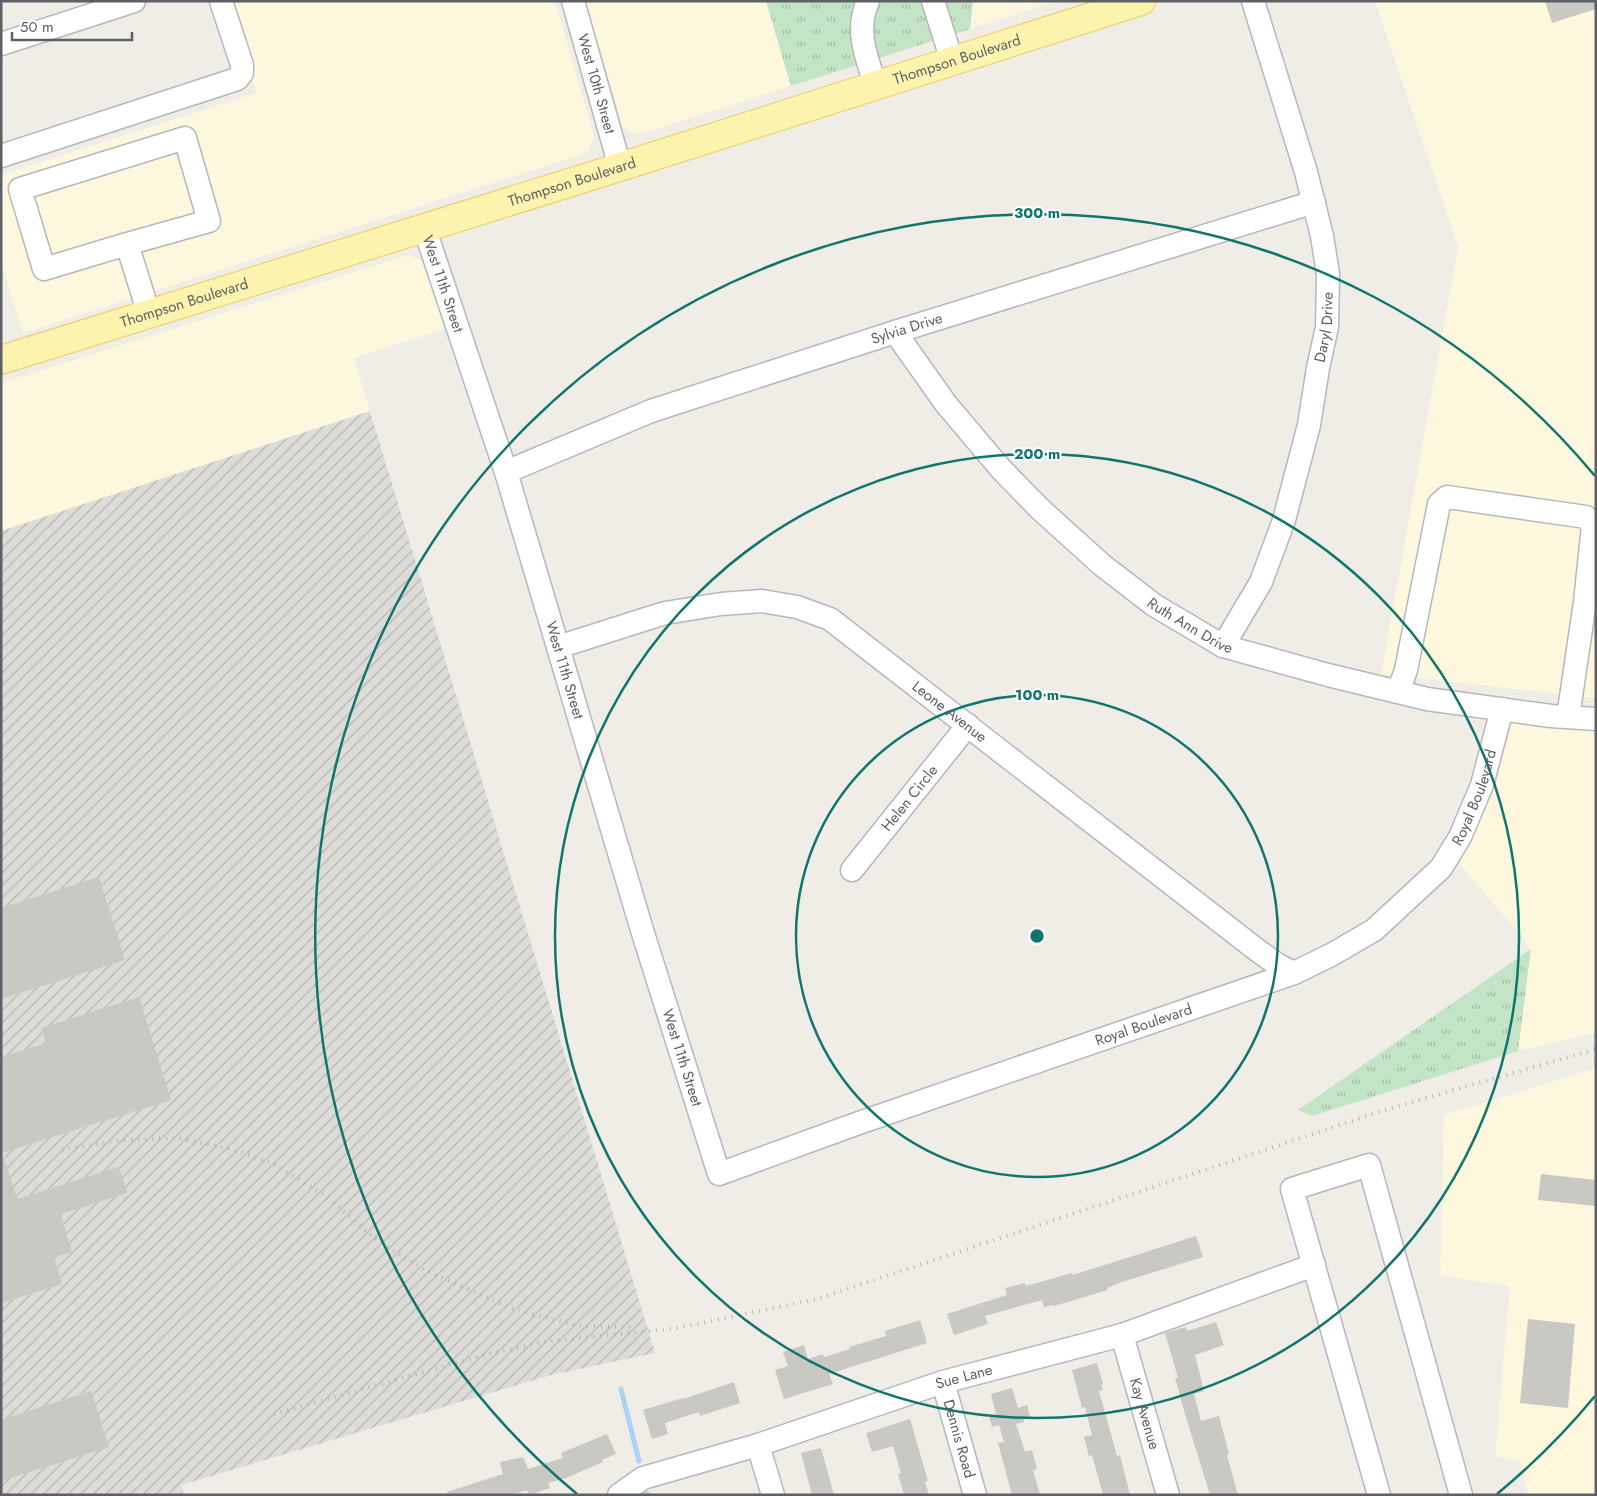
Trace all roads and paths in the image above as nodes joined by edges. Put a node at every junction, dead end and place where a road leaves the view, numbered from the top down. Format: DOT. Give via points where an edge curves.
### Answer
graph roads {
  1 [pos="134,1"];
  2 [pos="221,1"];
  3 [pos="573,1"];
  4 [pos="868,1"];
  5 [pos="932,1"];
  6 [pos="1253,1"];
  7 [pos="1127,4"];
  8 [pos="1,44"];
  9 [pos="952,61"];
  10 [pos="876,86"];
  11 [pos="1,156"];
  12 [pos="620,167"];
  13 [pos="1314,202"];
  14 [pos="424,227"];
  15 [pos="127,244"];
  16 [pos="149,314"];
  17 [pos="895,332"];
  18 [pos="1,360"];
  19 [pos="506,472"];
  20 [pos="1223,646"];
  21 [pos="558,647"];
  22 [pos="1398,692"];
  23 [pos="1502,709"];
  24 [pos="1568,717"];
  25 [pos="1596,719"];
  26 [pos="968,725"];
  27 [pos="852,870"];
  28 [pos="1294,973"];
  29 [pos="701,1115"];
  30 [pos="1314,1265"];
  31 [pos="1122,1335"];
  32 [pos="943,1382"];
  33 [pos="758,1445"];
  34 [pos="619,1495"];
  35 [pos="772,1495"];
  36 [pos="975,1495"];
  37 [pos="1168,1495"];
  38 [pos="1379,1495"];
  39 [pos="1461,1495"];
  1 -- 8 [label="street"];
  2 -- 11 [label="street" via="242,66 242,73 237,79"];
  3 -- 12 [label="street, West 10th Street"];
  4 -- 10 [label="street" via="862,20 862,39"];
  5 -- 9 [label="street"];
  6 -- 13 [label="street, Daryl Drive"];
  7 -- 9 [label="main road, Thompson Boulevard"];
  9 -- 10 [label="main road, Thompson Boulevard"];
  10 -- 12 [label="main road, Thompson Boulevard"];
  12 -- 14 [label="main road, Thompson Boulevard"];
  13 -- 17 [label="street, Sylvia Drive"];
  13 -- 20 [label="street, Daryl Drive" via="1328,274 1327,327 1309,425 1284,520 1261,582"];
  14 -- 16 [label="main road, Thompson Boulevard"];
  14 -- 19 [label="street, West 11th Street"];
  15 -- 15 [label="street" via="44,269 20,188 185,138 209,221"];
  15 -- 16 [label="street"];
  16 -- 18 [label="main road, Thompson Boulevard"];
  17 -- 19 [label="street, Sylvia Drive" via="651,411"];
  17 -- 20 [label="street, Ruth Ann Drive" via="946,404 1000,469 1040,509 1102,565 1154,605"];
  19 -- 21 [label="street, West 11th Street"];
  20 -- 22 [label="street, Ruth Ann Drive"];
  21 -- 26 [label="street, Leone Avenue" via="665,613 762,601 797,607 830,619"];
  21 -- 29 [label="street, West 11th Street"];
  22 -- 23 [label="street, Ruth Ann Drive"];
  22 -- 24 [label="street" via="1406,670 1439,504 1447,498 1586,517 1593,526"];
  23 -- 24 [label="street, Ruth Ann Drive"];
  23 -- 28 [label="street, Royal Boulevard" via="1482,785 1460,837 1441,868 1374,930"];
  24 -- 25 [label="street, Ruth Ann Drive"];
  26 -- 27 [label="street, Helen Circle"];
  26 -- 28 [label="street, Leone Avenue" via="1257,950"];
  28 -- 29 [label="street, Royal Boulevard" via="719,1174"];
  30 -- 31 [label="street, Sue Lane"];
  30 -- 38 [label="street"];
  30 -- 39 [label="street" via="1292,1189 1369,1165"];
  31 -- 32 [label="street, Sue Lane"];
  31 -- 37 [label="street, Kay Avenue"];
  32 -- 33 [label="street, Sue Lane"];
  32 -- 36 [label="street, Dennis Road"];
  33 -- 34 [label="street, Sue Lane" via="643,1478"];
  33 -- 35 [label="street"];
}
